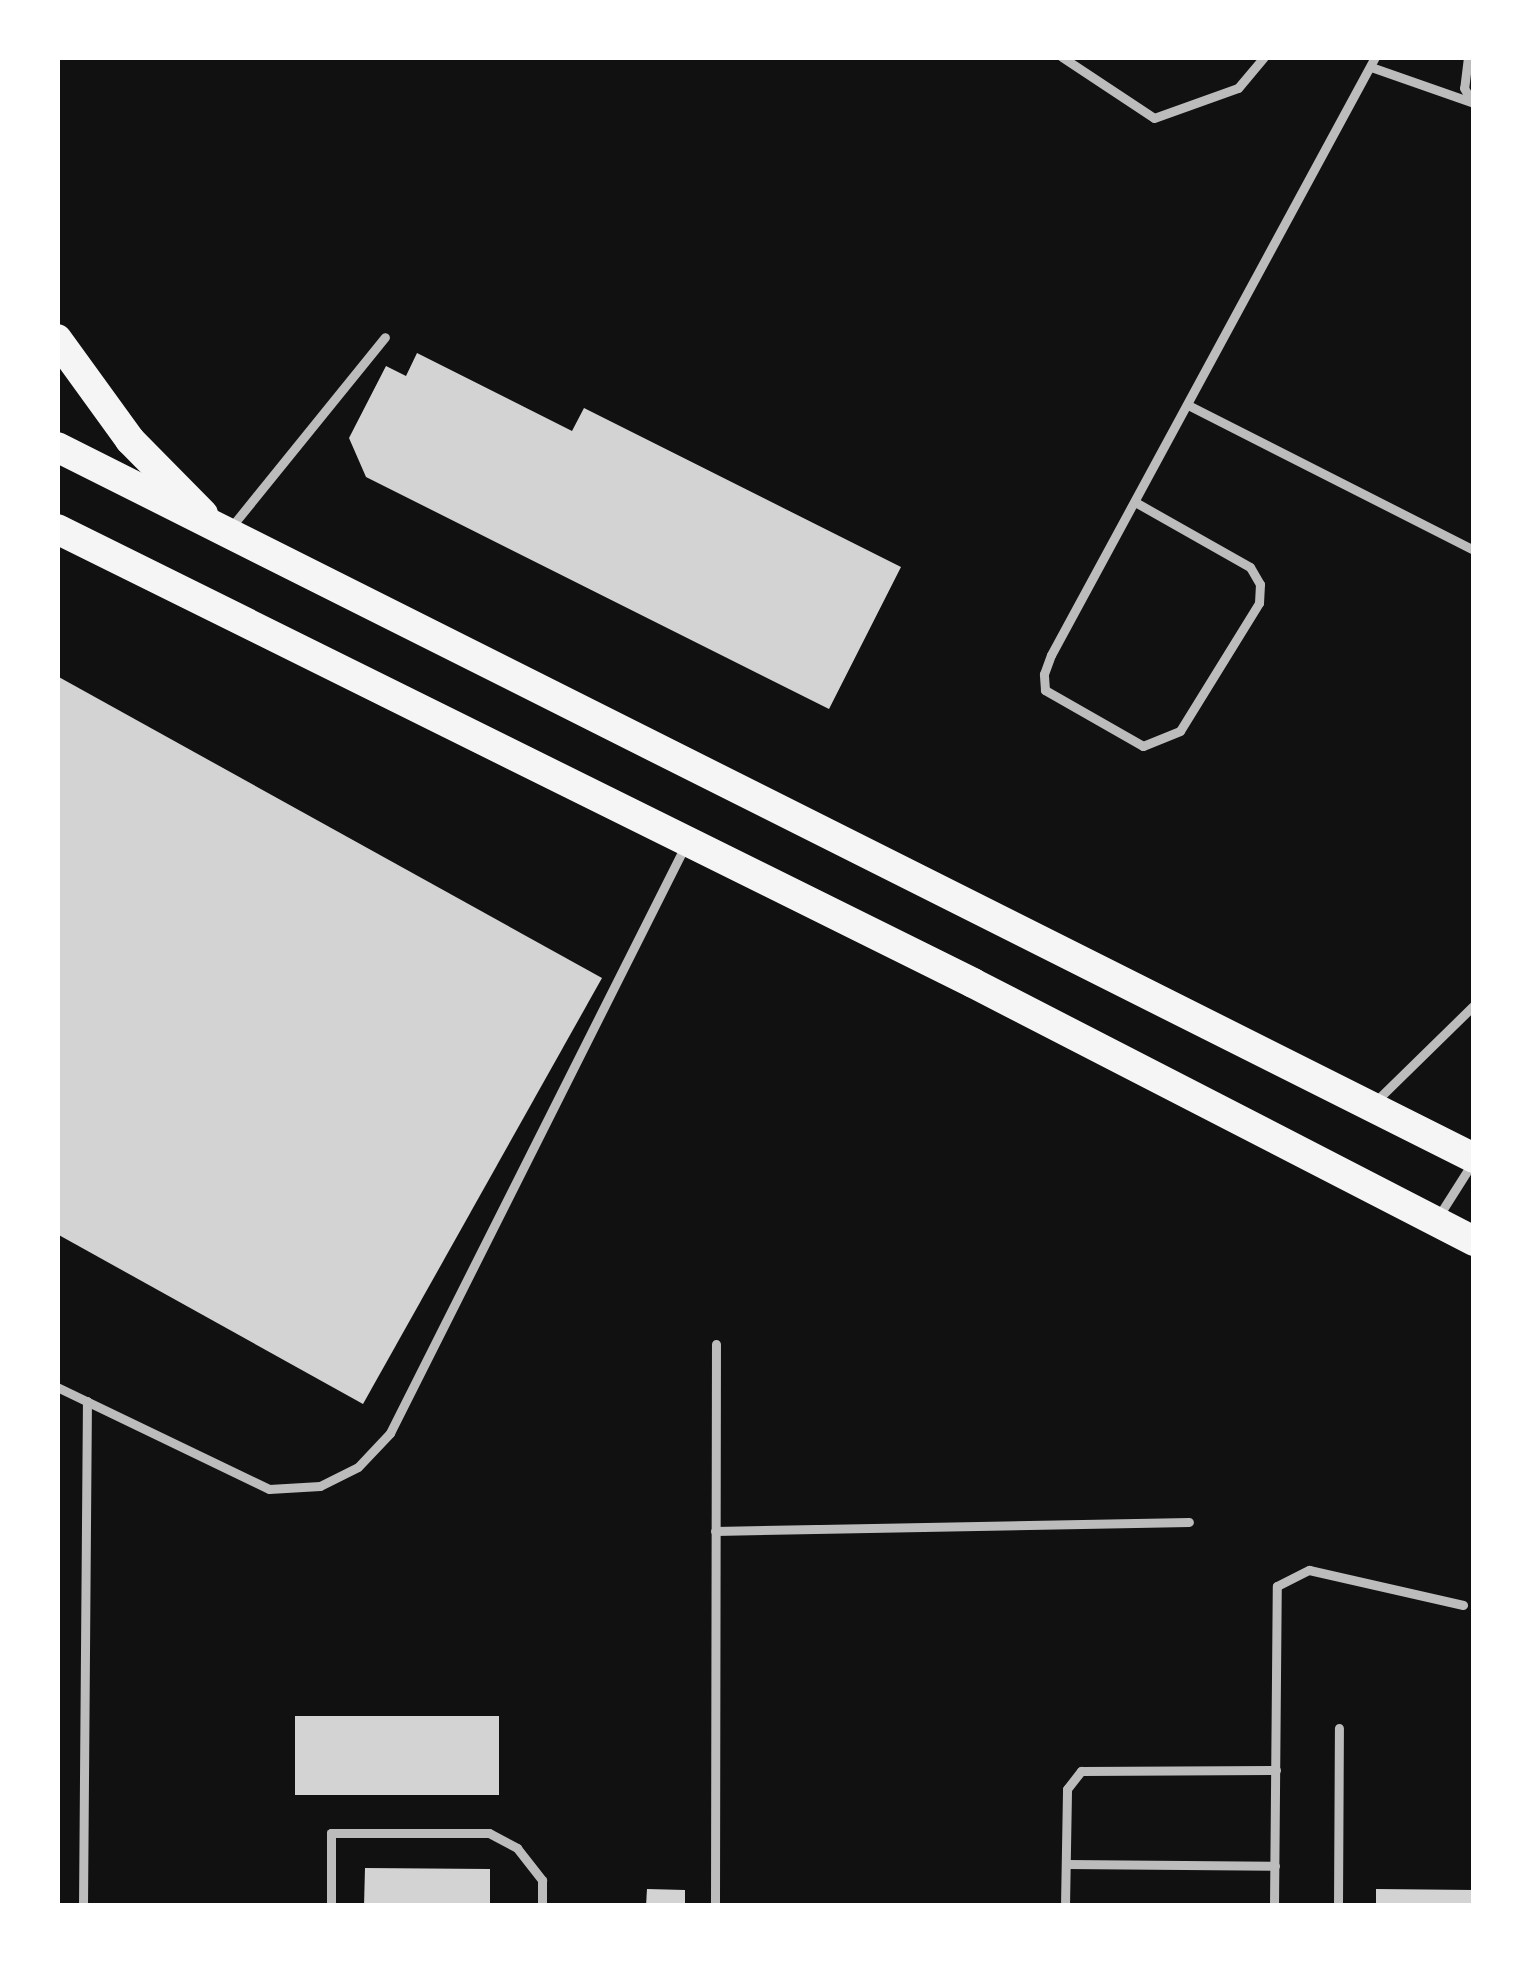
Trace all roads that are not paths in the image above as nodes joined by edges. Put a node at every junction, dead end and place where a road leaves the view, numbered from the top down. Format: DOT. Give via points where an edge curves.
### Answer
graph roads {
  1 [pos="1063,57"];
  2 [pos="1264,57"];
  3 [pos="1468,57"];
  4 [pos="1373,62"];
  5 [pos="1473,103"];
  6 [pos="385,337"];
  7 [pos="57,339"];
  8 [pos="1188,405"];
  9 [pos="57,447"];
  10 [pos="1135,502"];
  11 [pos="218,524"];
  12 [pos="57,529"];
  13 [pos="1474,550"];
  14 [pos="686,843"];
  15 [pos="1474,1005"];
  16 [pos="1373,1103"];
  17 [pos="1474,1160"];
  18 [pos="1435,1221"];
  19 [pos="1474,1241"];
  20 [pos="716,1344"];
  21 [pos="57,1387"];
  22 [pos="87,1401"];
  23 [pos="1189,1522"];
  24 [pos="715,1531"];
  25 [pos="1463,1605"];
  26 [pos="1339,1727"];
  27 [pos="1276,1770"];
  28 [pos="1066,1864"];
  29 [pos="1274,1866"];
  30 [pos="83,1906"];
  31 [pos="331,1906"];
  32 [pos="542,1906"];
  33 [pos="715,1906"];
  34 [pos="1065,1906"];
  35 [pos="1274,1906"];
  36 [pos="1338,1906"];
  1 -- 2 [label="lane" via="1154,118 1238,88"];
  3 -- 5 [label="lane" via="1464,88"];
  4 -- 5 [label="lane"];
  4 -- 8 [label="lane"];
  6 -- 11 [label="lane"];
  7 -- 11 [label="main road" via="130,440"];
  8 -- 10 [label="lane"];
  8 -- 13 [label="lane"];
  9 -- 11 [label="main road"];
  10 -- 10 [label="lane" via="1044,674 1045,690 1143,746 1180,731 1259,603 1260,584 1250,567"];
  11 -- 16 [label="main road"];
  12 -- 14 [label="main road"];
  14 -- 18 [label="main road"];
  14 -- 22 [label="lane" via="390,1433 358,1467 320,1486 269,1490"];
  15 -- 16 [label="lane"];
  16 -- 17 [label="main road"];
  17 -- 18 [label="lane"];
  18 -- 19 [label="main road"];
  20 -- 24 [label="lane"];
  21 -- 22 [label="lane"];
  22 -- 30 [label="lane"];
  23 -- 24 [label="lane"];
  24 -- 33 [label="lane"];
  25 -- 27 [label="lane" via="1309,1570 1291,1574 1272,1598"];
  26 -- 36 [label="lane"];
  27 -- 28 [label="lane" via="1081,1771 1067,1789"];
  27 -- 29 [label="lane"];
  28 -- 29 [label="lane"];
  28 -- 34 [label="lane"];
  29 -- 35 [label="lane"];
  31 -- 32 [label="lane" via="331,1833 489,1833 517,1848 542,1880"];
}
